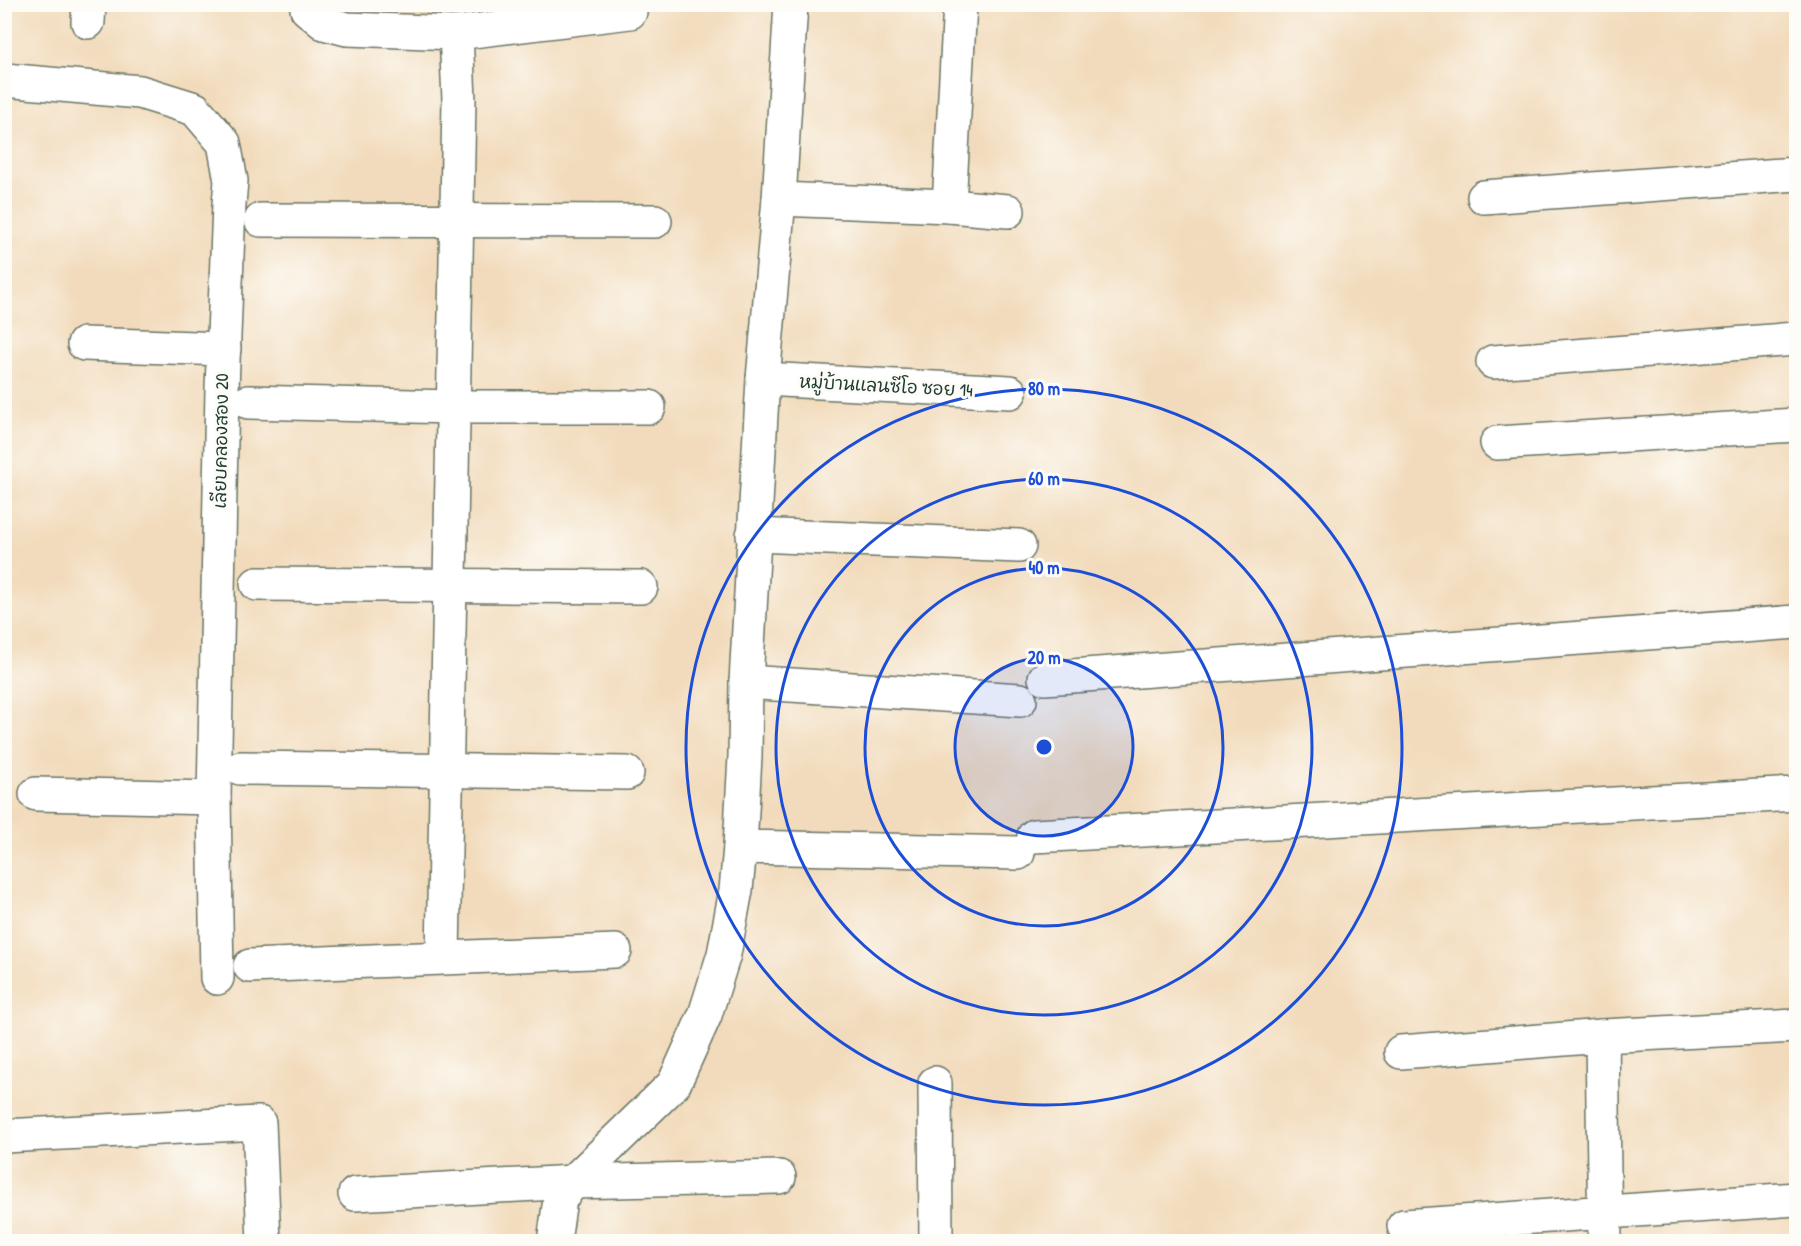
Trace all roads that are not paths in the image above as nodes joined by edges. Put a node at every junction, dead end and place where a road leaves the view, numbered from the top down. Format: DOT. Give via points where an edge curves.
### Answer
graph roads {
  1 [pos="307,4"];
  2 [pos="791,4"];
  3 [pos="960,4"];
  4 [pos="630,12"];
  5 [pos="456,33"];
  6 [pos="4,80"];
  7 [pos="1797,174"];
  8 [pos="1485,197"];
  9 [pos="779,199"];
  10 [pos="949,206"];
  11 [pos="1008,211"];
  12 [pos="261,220"];
  13 [pos="456,220"];
  14 [pos="655,221"];
  15 [pos="1797,339"];
  16 [pos="84,344"];
  17 [pos="224,349"];
  18 [pos="1493,362"];
  19 [pos="763,379"];
  20 [pos="1010,392"];
  21 [pos="248,402"];
  22 [pos="453,407"];
  23 [pos="648,407"];
  24 [pos="1797,425"];
  25 [pos="1497,444"];
  26 [pos="753,535"];
  27 [pos="1019,546"];
  28 [pos="257,584"];
  29 [pos="449,587"];
  30 [pos="641,587"];
  31 [pos="1797,622"];
  32 [pos="1045,678"];
  33 [pos="746,682"];
  34 [pos="1020,700"];
  35 [pos="240,768"];
  36 [pos="446,771"];
  37 [pos="627,773"];
  38 [pos="36,794"];
  39 [pos="1797,794"];
  40 [pos="214,798"];
  41 [pos="740,847"];
  42 [pos="615,951"];
  43 [pos="443,956"];
  44 [pos="250,966"];
  45 [pos="217,978"];
  46 [pos="1797,1026"];
  47 [pos="1602,1036"];
  48 [pos="1401,1052"];
  49 [pos="935,1083"];
  50 [pos="4,1136"];
  51 [pos="779,1177"];
  52 [pos="573,1182"];
  53 [pos="355,1194"];
  54 [pos="1797,1199"];
  55 [pos="1404,1226"];
  56 [pos="1605,1227"];
  57 [pos="264,1242"];
  58 [pos="554,1242"];
  59 [pos="936,1242"];
  1 -- 5 [label="street" via="307,9 324,22 346,29"];
  2 -- 9 [label="street"];
  3 -- 10 [label="street"];
  4 -- 5 [label="street"];
  5 -- 13 [label="street" via="459,100"];
  6 -- 17 [label="street, เลียบคลองสอง 20" via="140,92 195,109 224,143 231,181"];
  7 -- 8 [label="street"];
  9 -- 10 [label="street"];
  9 -- 19 [label="street"];
  10 -- 11 [label="street"];
  12 -- 13 [label="street"];
  13 -- 14 [label="street"];
  13 -- 22 [label="street"];
  15 -- 18 [label="street"];
  16 -- 17 [label="street"];
  17 -- 40 [label="street, เลียบคลองสอง 20"];
  19 -- 20 [label="street, หมู่บ้านแลนซีโอ ซอย 14"];
  19 -- 26 [label="street"];
  21 -- 22 [label="street"];
  22 -- 23 [label="street"];
  22 -- 29 [label="street"];
  24 -- 25 [label="street"];
  26 -- 27 [label="street"];
  26 -- 33 [label="street"];
  28 -- 29 [label="street"];
  29 -- 30 [label="street"];
  29 -- 36 [label="street"];
  31 -- 32 [label="street"];
  33 -- 34 [label="street"];
  33 -- 41 [label="street"];
  35 -- 36 [label="street"];
  36 -- 37 [label="street"];
  36 -- 43 [label="street"];
  38 -- 40 [label="street"];
  39 -- 41 [label="street" via="1026,844"];
  40 -- 45 [label="street, เลียบคลองสอง 20"];
  41 -- 52 [label="street" via="724,954 705,1016 674,1084"];
  42 -- 43 [label="street"];
  43 -- 44 [label="street"];
  46 -- 47 [label="street"];
  47 -- 48 [label="street"];
  47 -- 56 [label="street"];
  49 -- 59 [label="street"];
  50 -- 57 [label="street" via="259,1123"];
  51 -- 52 [label="street"];
  52 -- 53 [label="street"];
  52 -- 58 [label="street" via="560,1199"];
  54 -- 56 [label="street"];
  55 -- 56 [label="street"];
}
